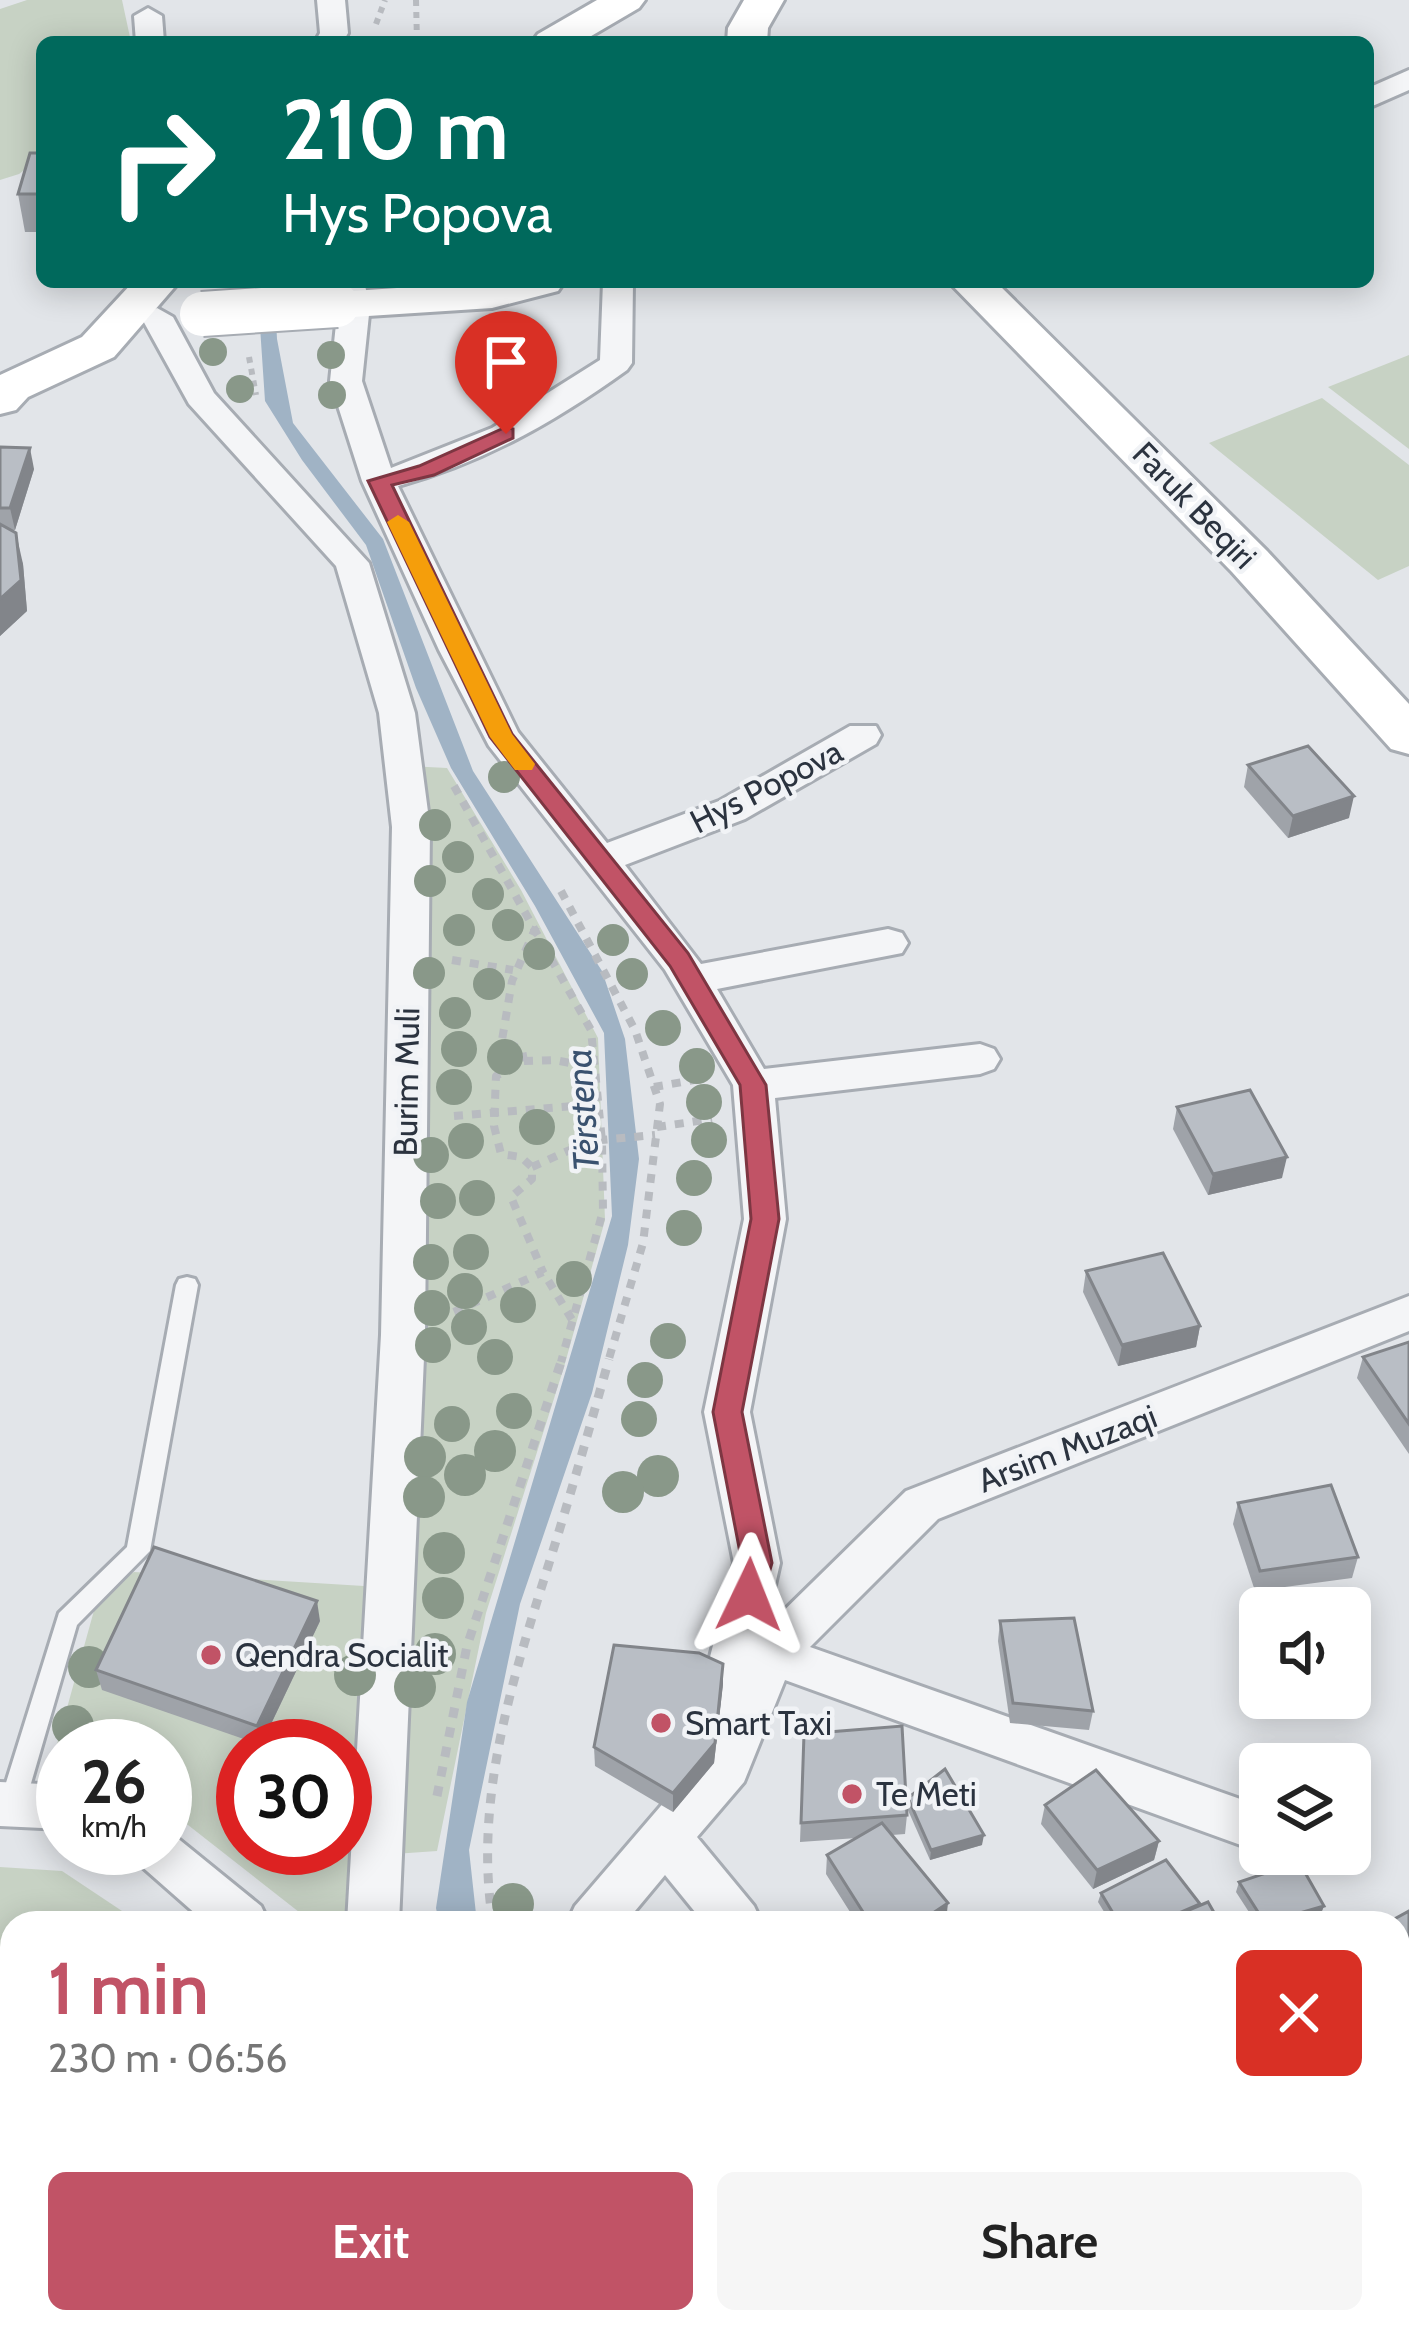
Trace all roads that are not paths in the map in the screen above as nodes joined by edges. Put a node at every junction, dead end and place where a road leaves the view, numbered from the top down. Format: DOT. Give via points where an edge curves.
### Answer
graph roads {
  1 [pos="331,0"];
  2 [pos="625,0"];
  3 [pos="764,0"];
  4 [pos="332,36"];
  5 [pos="562,36"];
  6 [pos="747,36"];
  7 [pos="1409,79"];
  8 [pos="1374,96"];
  9 [pos="519,288"];
  10 [pos="618,288"];
  11 [pos="987,288"];
  12 [pos="346,297"];
  13 [pos="172,304"];
  14 [pos="0,400"];
  15 [pos="379,481"];
  16 [pos="863,735"];
  17 [pos="1409,736"];
  18 [pos="600,860"];
  19 [pos="888,943"];
  20 [pos="692,980"];
  21 [pos="980,1059"];
  22 [pos="753,1085"];
  23 [pos="187,1285"];
  24 [pos="1409,1313"];
  25 [pos="771,1654"];
  26 [pos="726,1766"];
  27 [pos="6,1804"];
  28 [pos="36,1806"];
  29 [pos="1239,1821"];
  30 [pos="666,1838"];
  31 [pos="188,1875"];
  32 [pos="229,1911"];
  33 [pos="374,1911"];
  34 [pos="603,1911"];
  35 [pos="726,1911"];
  1 -- 4 [label="street"];
  2 -- 5 [label="street"];
  3 -- 6 [label="street"];
  7 -- 8 [label="street"];
  9 -- 12 [label="street"];
  10 -- 15 [label="street" via="616,363 545,416 426,470"];
  11 -- 17 [label="street, Faruk Beqiri"];
  12 -- 13 [label="street, bridge"];
  12 -- 15 [label="street" via="346,381"];
  13 -- 14 [label="street"];
  13 -- 33 [label="street, Burim Muli" via="200,397 352,563 397,713 411,827 403,1335"];
  15 -- 18 [label="street" via="502,737"];
  16 -- 18 [label="street, Hys Popova" via="732,810"];
  18 -- 20 [label="street"];
  19 -- 20 [label="street"];
  20 -- 22 [label="street"];
  21 -- 22 [label="street"];
  22 -- 26 [label="street" via="765,1219 727,1412 757,1563 734,1657"];
  23 -- 27 [label="lane" via="138,1551 67,1620"];
  24 -- 25 [label="street, Arsim Muzaqi" via="922,1505"];
  25 -- 26 [label="street, Arsim Muzaqi"];
  25 -- 29 [label="street"];
  26 -- 30 [label="street, Arsim Muzaqi"];
  27 -- 28 [label="street"];
  30 -- 34 [label="street, Arsim Muzaqi"];
  30 -- 35 [label="street"];
  31 -- 32 [label="street"];
}
